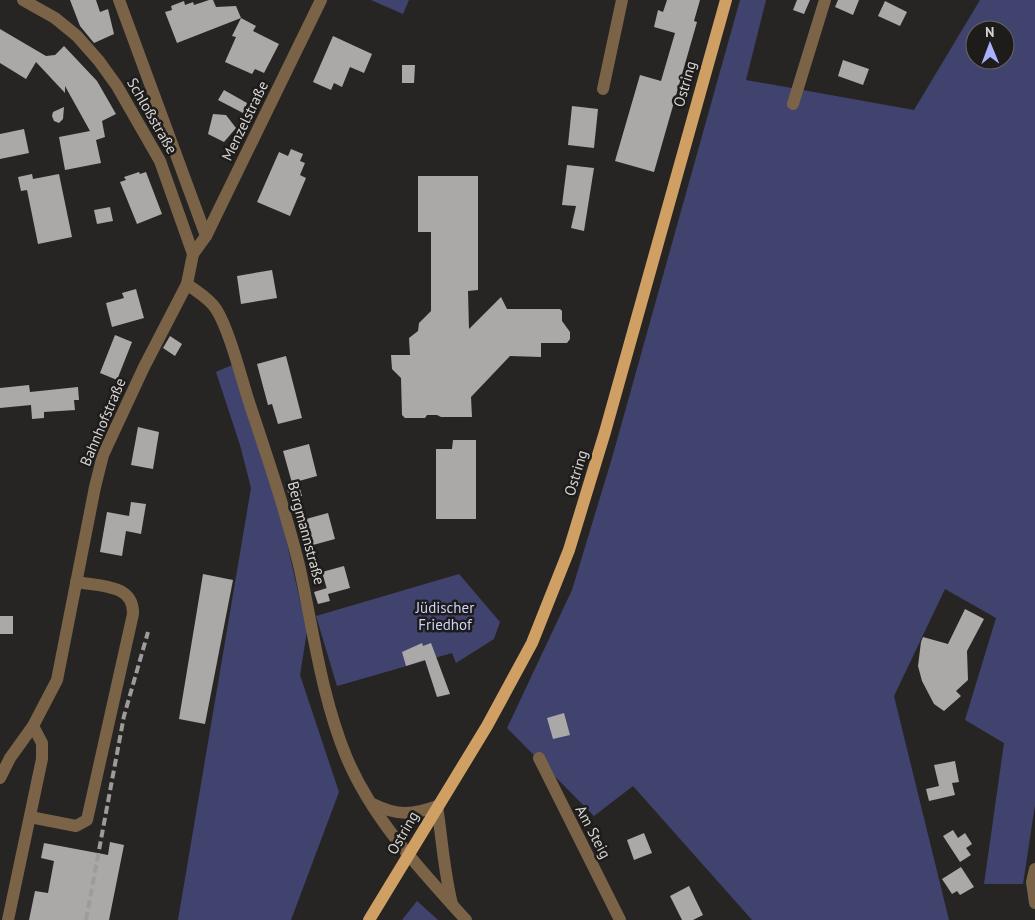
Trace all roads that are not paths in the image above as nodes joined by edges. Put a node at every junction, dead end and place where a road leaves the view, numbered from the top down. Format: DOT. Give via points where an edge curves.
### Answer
graph roads {
  1 [pos="23,0"];
  2 [pos="119,0"];
  3 [pos="321,0"];
  4 [pos="622,0"];
  5 [pos="726,0"];
  6 [pos="825,0"];
  7 [pos="603,88"];
  8 [pos="794,104"];
  9 [pos="206,236"];
  10 [pos="193,254"];
  11 [pos="187,284"];
  12 [pos="76,582"];
  13 [pos="33,726"];
  14 [pos="539,758"];
  15 [pos="0,778"];
  16 [pos="371,802"];
  17 [pos="438,806"];
  18 [pos="30,818"];
  19 [pos="409,855"];
  20 [pos="1035,869"];
  21 [pos="1035,903"];
  22 [pos="452,904"];
  23 [pos="8,920"];
  24 [pos="369,920"];
  25 [pos="466,920"];
  26 [pos="620,920"];
  1 -- 10 [label="street, Schloßstraße" via="56,18 77,36 117,86 160,161"];
  2 -- 9 [label="street"];
  3 -- 9 [label="street, Menzelstraße"];
  4 -- 7 [label="street"];
  5 -- 17 [label="main road, Ostring" via="569,550 532,643"];
  6 -- 8 [label="street"];
  9 -- 10 [label="street, Menzelstraße"];
  10 -- 11 [label="street"];
  11 -- 12 [label="street, Bahnhofstraße" via="103,455"];
  11 -- 16 [label="street, Bergmannstraße" via="206,297 216,309 236,363 281,499 333,718 347,757"];
  12 -- 13 [label="street, Bahnhofstraße" via="56,680"];
  12 -- 18 [label="street" via="128,594 133,603 133,614 87,820 76,826"];
  13 -- 15 [label="street, Bahnhofstraße"];
  13 -- 18 [label="street" via="42,743 42,758"];
  14 -- 26 [label="street, Am Steig"];
  16 -- 17 [label="street" via="389,812 405,814"];
  16 -- 19 [label="street, Bergmannstraße"];
  17 -- 19 [label="main road, Ostring"];
  17 -- 22 [label="street"];
  18 -- 23 [label="street"];
  19 -- 22 [label="street, Bergmannstraße"];
  19 -- 24 [label="main road, Ostring"];
  20 -- 21 [label="street" via="1032,893"];
  22 -- 25 [label="street, Bergmannstraße"];
}
